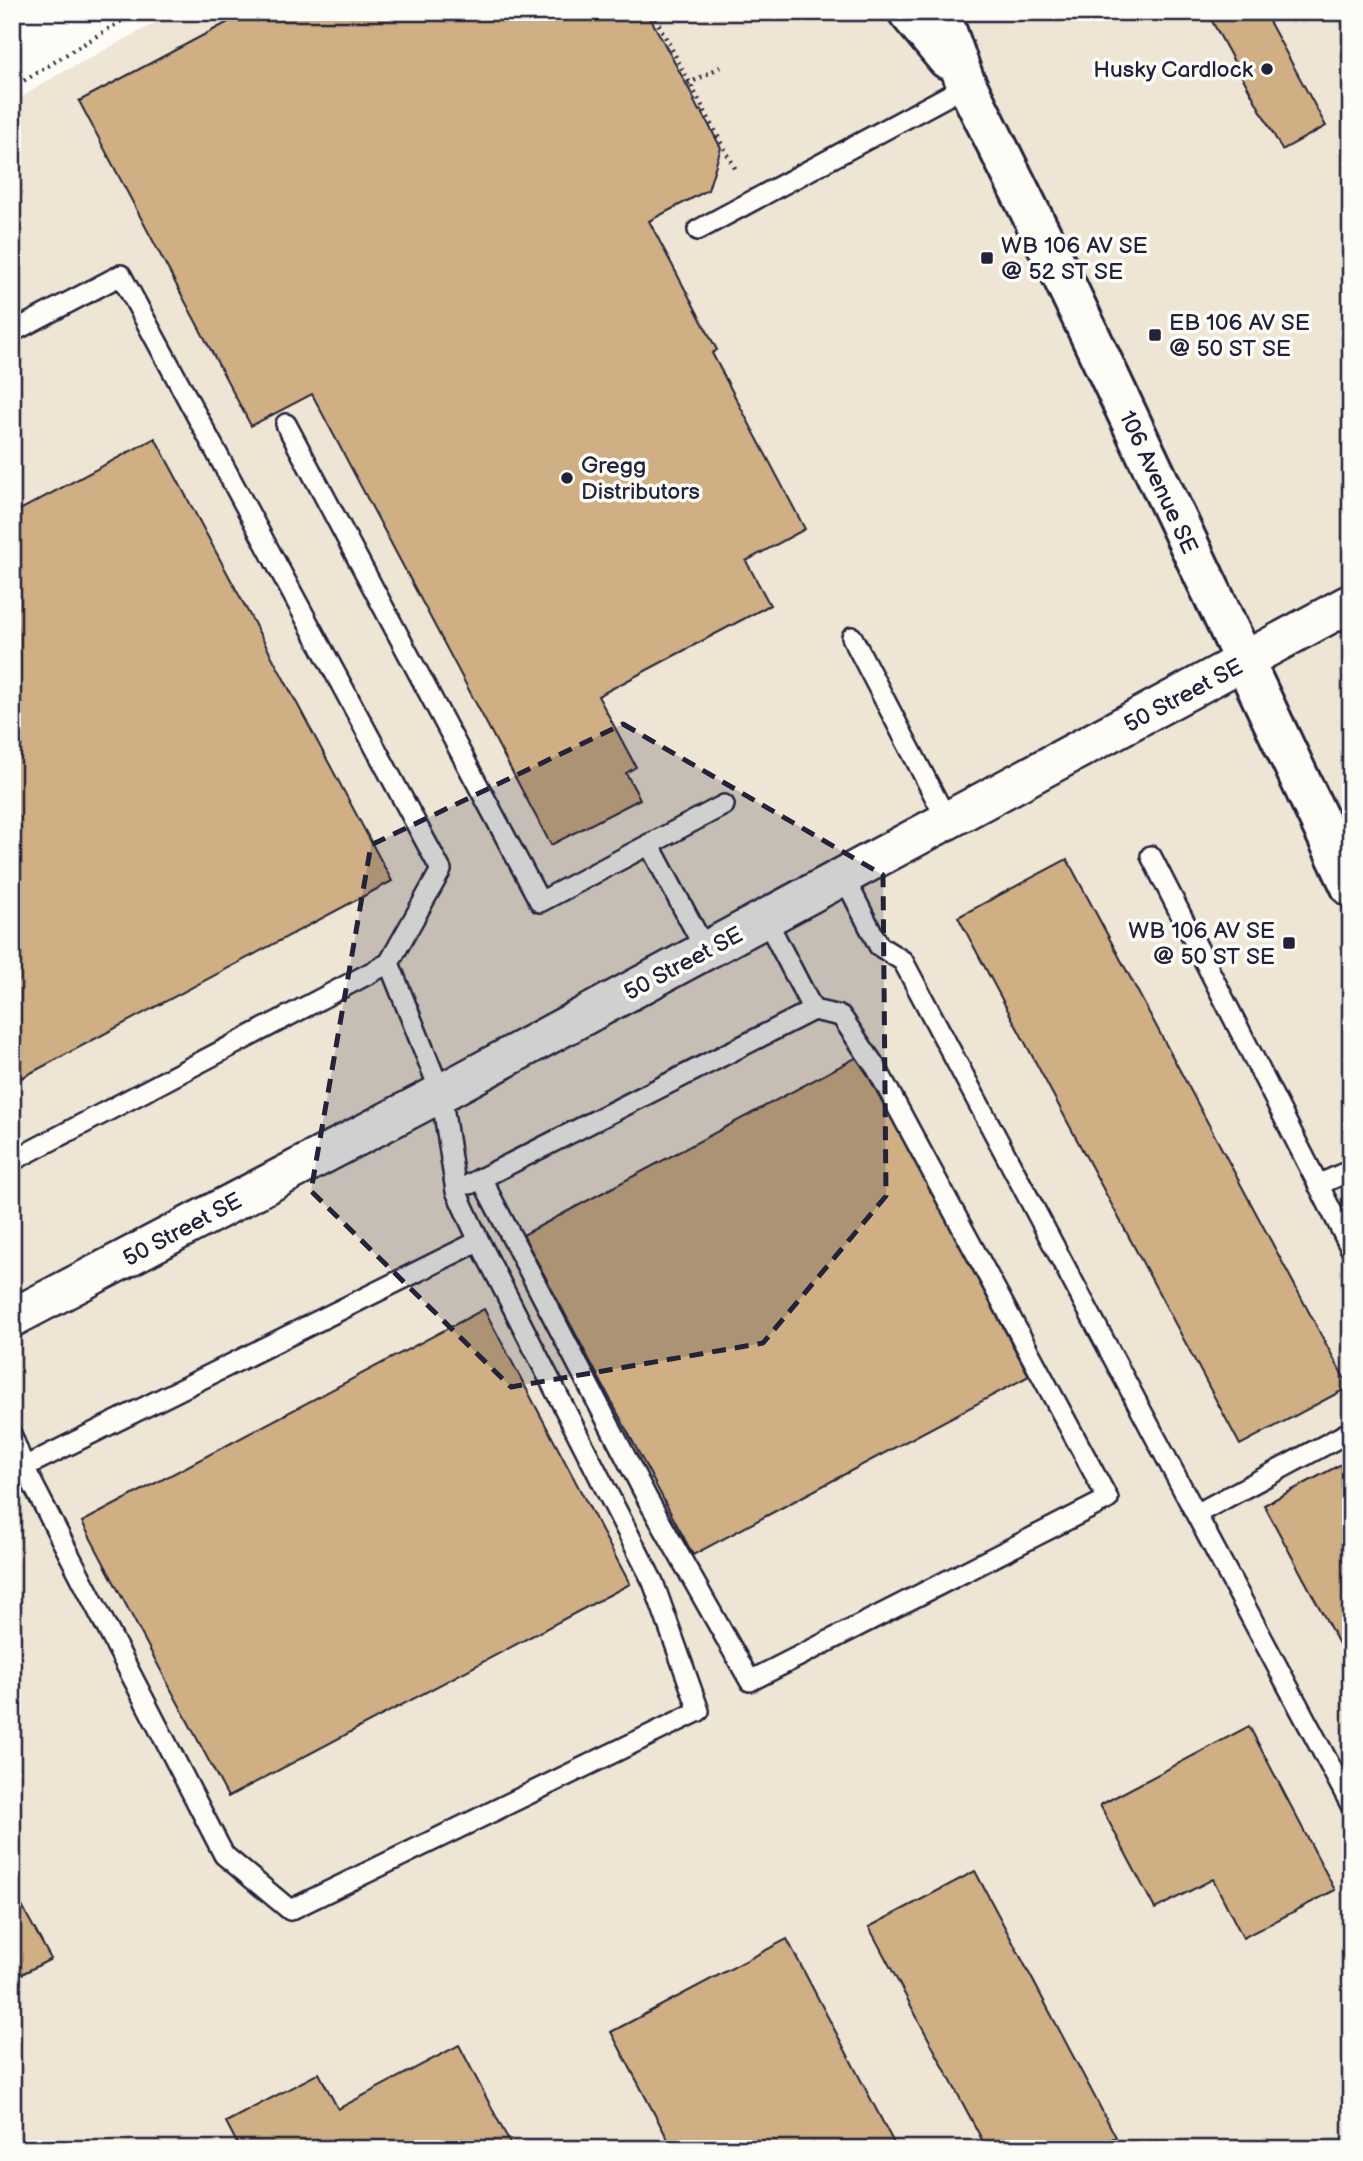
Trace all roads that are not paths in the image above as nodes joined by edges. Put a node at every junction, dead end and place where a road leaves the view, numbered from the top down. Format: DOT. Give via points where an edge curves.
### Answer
graph roads {
  1 [pos="908,12"];
  2 [pos="940,12"];
  3 [pos="966,82"];
  4 [pos="698,230"];
  5 [pos="12,332"];
  6 [pos="286,424"];
  7 [pos="1351,603"];
  8 [pos="852,637"];
  9 [pos="1245,662"];
  10 [pos="724,805"];
  11 [pos="948,822"];
  12 [pos="649,844"];
  13 [pos="1151,856"];
  14 [pos="844,877"];
  15 [pos="1351,887"];
  16 [pos="766,919"];
  17 [pos="706,951"];
  18 [pos="389,963"];
  19 [pos="813,1010"];
  20 [pos="441,1093"];
  21 [pos="12,1161"];
  22 [pos="1351,1170"];
  23 [pos="481,1178"];
  24 [pos="1318,1185"];
  25 [pos="456,1191"];
  26 [pos="479,1241"];
  27 [pos="1351,1249"];
  28 [pos="12,1318"];
  29 [pos="1351,1431"];
  30 [pos="12,1436"];
  31 [pos="24,1467"];
  32 [pos="1196,1514"];
  33 [pos="1351,1805"];
  1 -- 3 [label="street, 106 Avenue SE"];
  2 -- 3 [label="street, 106 Avenue SE"];
  3 -- 4 [label="lane"];
  3 -- 9 [label="street, 106 Avenue SE"];
  5 -- 18 [label="lane" via="121,275 442,870"];
  6 -- 12 [label="lane" via="540,902"];
  7 -- 9 [label="street, 50 Street SE"];
  8 -- 11 [label="lane"];
  9 -- 11 [label="street, 50 Street SE"];
  9 -- 15 [label="street, 106 Avenue SE"];
  10 -- 12 [label="lane"];
  11 -- 14 [label="street, 50 Street SE"];
  12 -- 17 [label="lane"];
  13 -- 24 [label="lane"];
  14 -- 16 [label="street, 50 Street SE"];
  14 -- 32 [label="lane" via="879,946 903,961"];
  16 -- 17 [label="street, 50 Street SE"];
  16 -- 19 [label="lane"];
  17 -- 20 [label="street, 50 Street SE"];
  18 -- 20 [label="lane"];
  18 -- 21 [label="lane"];
  19 -- 23 [label="lane"];
  19 -- 23 [label="lane" via="841,1016 877,1069 1108,1499 750,1681 648,1500"];
  20 -- 25 [label="lane"];
  20 -- 28 [label="street, 50 Street SE"];
  22 -- 24 [label="lane"];
  23 -- 25 [label="lane"];
  24 -- 27 [label="lane"];
  25 -- 26 [label="lane"];
  26 -- 31 [label="lane"];
  26 -- 31 [label="lane" via="653,1582 699,1711 289,1910 224,1855"];
  29 -- 32 [label="lane"];
  30 -- 31 [label="lane"];
  32 -- 33 [label="lane"];
}
